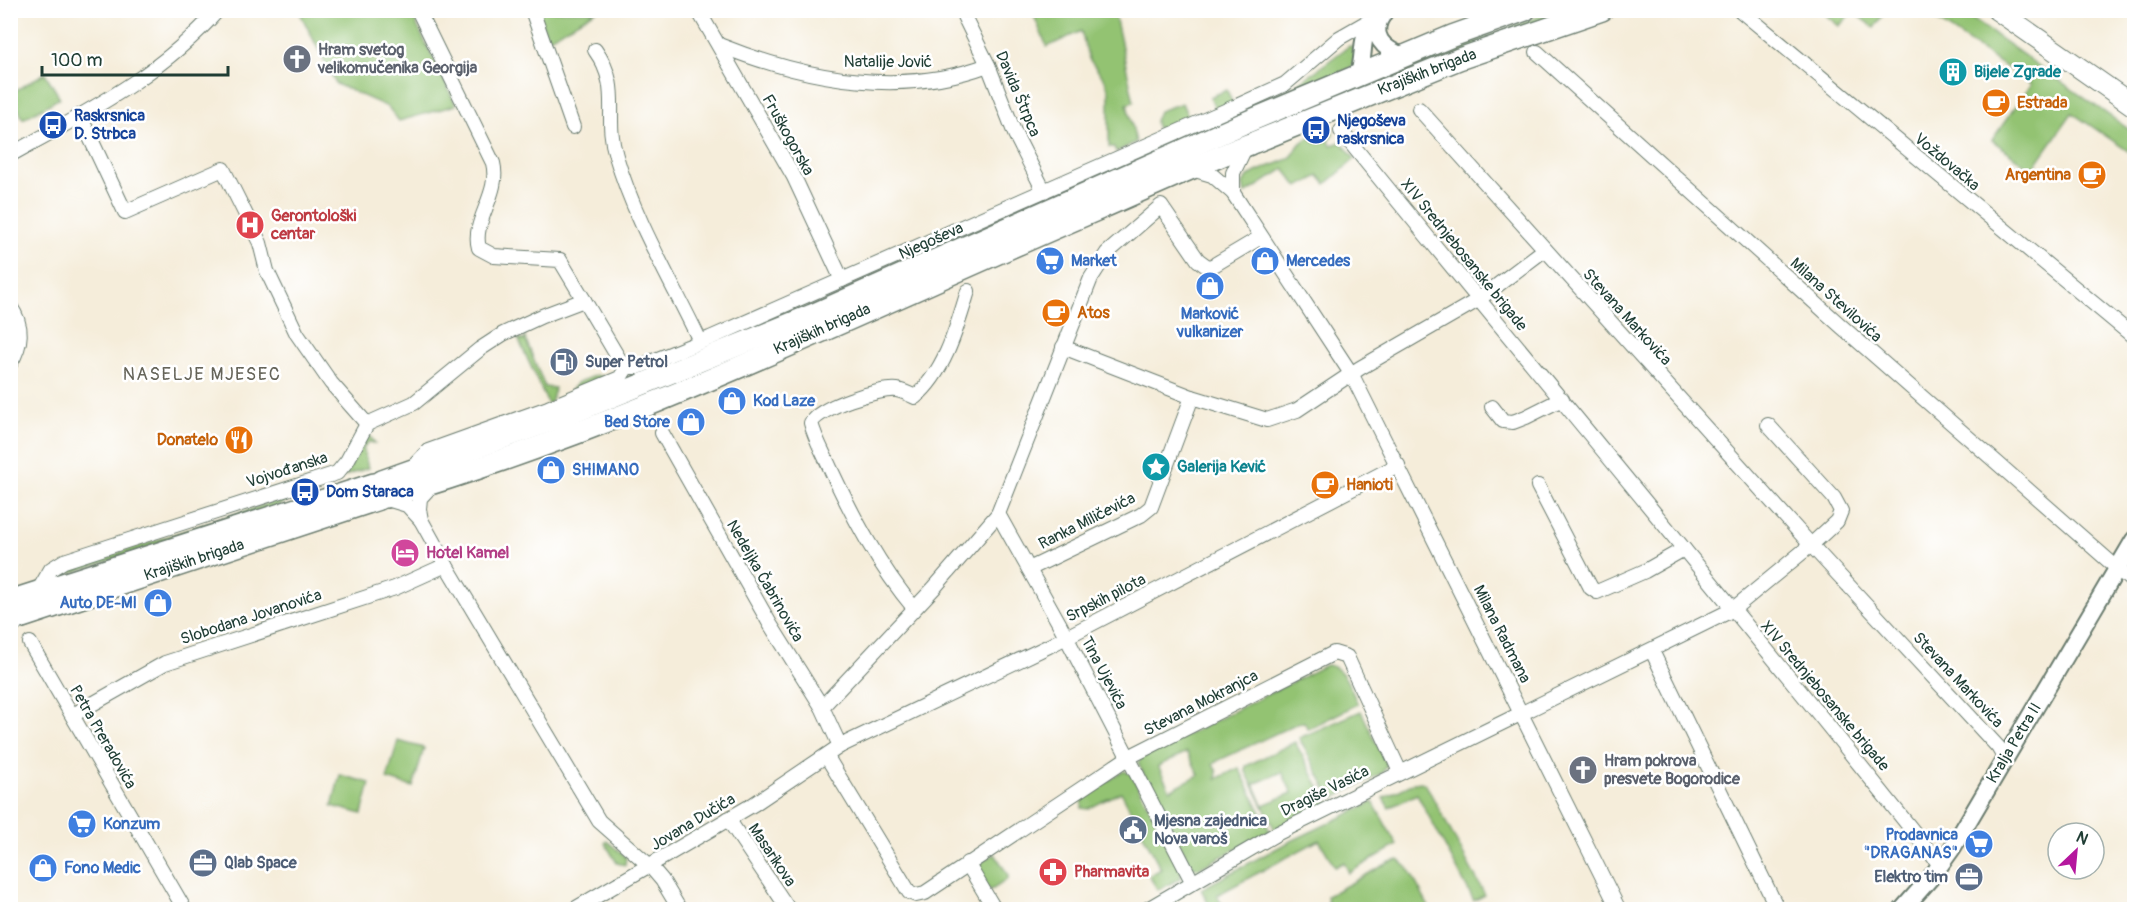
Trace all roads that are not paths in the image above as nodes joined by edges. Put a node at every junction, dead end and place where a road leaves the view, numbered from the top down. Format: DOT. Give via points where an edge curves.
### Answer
graph roads {
  1 [pos="218,10"];
  2 [pos="418,10"];
  3 [pos="532,10"];
  4 [pos="962,10"];
  5 [pos="1526,10"];
  6 [pos="1602,10"];
  7 [pos="1740,10"];
  8 [pos="1997,10"];
  9 [pos="698,11"];
  10 [pos="1380,14"];
  11 [pos="718,45"];
  12 [pos="595,50"];
  13 [pos="1536,52"];
  14 [pos="1404,56"];
  15 [pos="988,65"];
  16 [pos="1359,75"];
  17 [pos="2134,106"];
  18 [pos="1419,109"];
  19 [pos="1240,115"];
  20 [pos="80,116"];
  21 [pos="573,127"];
  22 [pos="1341,131"];
  23 [pos="1251,144"];
  24 [pos="10,155"];
  25 [pos="1192,169"];
  26 [pos="1044,191"];
  27 [pos="1233,193"];
  28 [pos="1261,237"];
  29 [pos="1544,250"];
  30 [pos="842,280"];
  31 [pos="968,291"];
  32 [pos="584,300"];
  33 [pos="1478,300"];
  34 [pos="10,306"];
  35 [pos="2134,337"];
  36 [pos="700,341"];
  37 [pos="743,343"];
  38 [pos="1063,347"];
  39 [pos="10,364"];
  40 [pos="623,373"];
  41 [pos="1352,375"];
  42 [pos="1192,397"];
  43 [pos="1562,399"];
  44 [pos="1492,407"];
  45 [pos="367,424"];
  46 [pos="1768,425"];
  47 [pos="662,433"];
  48 [pos="1398,465"];
  49 [pos="410,471"];
  50 [pos="432,484"];
  51 [pos="1538,486"];
  52 [pos="382,492"];
  53 [pos="998,514"];
  54 [pos="421,520"];
  55 [pos="2134,540"];
  56 [pos="1811,546"];
  57 [pos="1684,549"];
  58 [pos="446,565"];
  59 [pos="1029,569"];
  60 [pos="2117,569"];
  61 [pos="2134,583"];
  62 [pos="37,593"];
  63 [pos="10,601"];
  64 [pos="914,608"];
  65 [pos="1732,610"];
  66 [pos="10,621"];
  67 [pos="1066,637"];
  68 [pos="30,643"];
  69 [pos="1652,651"];
  70 [pos="822,707"];
  71 [pos="1523,714"];
  72 [pos="73,715"];
  73 [pos="840,746"];
  74 [pos="827,757"];
  75 [pos="1130,757"];
  76 [pos="2005,759"];
  77 [pos="1400,772"];
  78 [pos="728,819"];
  79 [pos="968,863"];
  80 [pos="1940,865"];
  81 [pos="650,866"];
  82 [pos="1192,881"];
  83 [pos="185,909"];
  84 [pos="573,909"];
  85 [pos="680,909"];
  86 [pos="789,909"];
  87 [pos="995,909"];
  88 [pos="1146,909"];
  89 [pos="1619,909"];
  90 [pos="1778,909"];
  91 [pos="1902,909"];
  1 -- 20 [label="street" via="180,49 144,77"];
  2 -- 32 [label="street" via="494,163 495,183 477,235 478,248 494,256 560,260"];
  3 -- 21 [label="street"];
  4 -- 15 [label="street, Davida Štrpca"];
  5 -- 14 [label="main road, Krajiških brigada"];
  6 -- 23 [label="main road, Krajiških brigada" via="1459,59"];
  7 -- 35 [label="street, Voždovačka"];
  8 -- 17 [label="main road"];
  9 -- 11 [label="street, Fruškogorska"];
  10 -- 14 [label="street" via="1378,39 1392,52"];
  10 -- 16 [label="street" via="1363,34"];
  10 -- 19 [label="street, Njegoševa" via="1340,38"];
  11 -- 15 [label="street, Natalije Jović" via="789,68 843,80 929,80"];
  11 -- 30 [label="street, Fruškogorska" via="794,177"];
  12 -- 36 [label="street" via="609,75 612,143 622,176"];
  13 -- 60 [label="street, Milana Stevilovića"];
  14 -- 16 [label="main road, Krajiških brigada"];
  15 -- 26 [label="street, Davida Štrpca" via="1015,134"];
  16 -- 19 [label="main road, Krajiških brigada"];
  18 -- 29 [label="street, Stevana Markovića"];
  19 -- 26 [label="street, Njegoševa"];
  19 -- 37 [label="main road, Krajiških brigada" via="990,238"];
  20 -- 24 [label="street"];
  20 -- 45 [label="street" via="125,212 223,169 260,243 267,271 297,334 331,383"];
  22 -- 33 [label="street, XIV Srednjebosanske brigade"];
  23 -- 25 [label="main road, Krajiških brigada"];
  23 -- 27 [label="street" via="1233,173"];
  25 -- 27 [label="street, Milana Radmana" via="1212,175"];
  25 -- 50 [label="main road, Krajiških brigada" via="709,380 573,435"];
  26 -- 30 [label="street, Njegoševa"];
  27 -- 28 [label="street, Milana Radmana"];
  28 -- 38 [label="street" via="1209,268 1198,260 1161,206 1102,260"];
  28 -- 41 [label="street, Milana Radmana"];
  29 -- 33 [label="street"];
  29 -- 56 [label="street, Stevana Markovića"];
  30 -- 36 [label="street, Njegoševa"];
  31 -- 64 [label="street" via="950,346 915,397 897,390 861,396 816,416 811,423 864,536"];
  32 -- 40 [label="street" via="619,359"];
  32 -- 45 [label="street" via="497,338 414,403"];
  33 -- 41 [label="street"];
  33 -- 43 [label="street, XIV Srednjebosanske brigade"];
  34 -- 39 [label="street" via="21,328"];
  36 -- 40 [label="street, Njegoševa"];
  37 -- 40 [label="main road" via="713,345 631,379"];
  37 -- 49 [label="main road, Krajiških brigada" via="567,415"];
  38 -- 42 [label="street"];
  38 -- 53 [label="street"];
  40 -- 49 [label="street, Njegoševa" via="548,408 428,451"];
  41 -- 42 [label="street" via="1297,410 1267,420"];
  41 -- 48 [label="street, Milana Radmana"];
  42 -- 59 [label="street, Ranka Miličevića" via="1151,507"];
  43 -- 44 [label="street" via="1513,422 1503,421"];
  43 -- 57 [label="street, XIV Srednjebosanske brigade"];
  45 -- 62 [label="street, Vojvođanska" via="337,472 64,561 51,569"];
  46 -- 56 [label="street" via="1840,505 1837,521"];
  47 -- 70 [label="street, Nedeljka Čabrinovića" via="770,624"];
  48 -- 67 [label="street, Srpskih pilota"];
  48 -- 71 [label="street, Milana Radmana"];
  49 -- 52 [label="main road, Krajiških brigada"];
  50 -- 52 [label="main road, Krajiških brigada"];
  50 -- 54 [label="street" via="420,498"];
  51 -- 57 [label="street" via="1591,588 1597,592"];
  52 -- 54 [label="street" via="407,505"];
  52 -- 62 [label="main road, Krajiških brigada"];
  52 -- 66 [label="main road, Krajiških brigada"];
  53 -- 59 [label="street, Tina Ujevića"];
  53 -- 64 [label="street"];
  54 -- 58 [label="street"];
  55 -- 60 [label="street, Kralja Petra II"];
  56 -- 65 [label="street"];
  56 -- 76 [label="street, Stevana Markovića"];
  57 -- 65 [label="street, XIV Srednjebosanske brigade"];
  58 -- 72 [label="street, Slobodana Jovanovića" via="395,588 175,659"];
  58 -- 81 [label="street" via="599,821"];
  59 -- 67 [label="street, Tina Ujevića"];
  60 -- 61 [label="street"];
  60 -- 76 [label="street, Kralja Petra II"];
  62 -- 63 [label="main road, Krajiških brigada"];
  64 -- 70 [label="street"];
  65 -- 69 [label="street, Dragiše Vasića"];
  65 -- 80 [label="street, XIV Srednjebosanske brigade" via="1864,767"];
  67 -- 73 [label="street, Srpskih pilota"];
  67 -- 75 [label="street, Tina Ujevića"];
  68 -- 72 [label="street, Petra Preradovića"];
  69 -- 71 [label="street, Dragiše Vasića"];
  69 -- 90 [label="street"];
  70 -- 73 [label="street, Nedeljka Čabrinovića"];
  71 -- 77 [label="street, Dragiše Vasića"];
  71 -- 89 [label="street, Milana Radmana"];
  72 -- 83 [label="street, Petra Preradovića"];
  73 -- 74 [label="street, Srpskih pilota"];
  74 -- 78 [label="street, Jovana Dučića"];
  74 -- 79 [label="street, Stevana Mokranjca" via="909,892 925,893"];
  75 -- 77 [label="street, Stevana Mokranjca" via="1326,656 1340,653 1347,657"];
  75 -- 79 [label="street, Stevana Mokranjca"];
  75 -- 82 [label="street, Tina Ujevića"];
  76 -- 80 [label="street, Kralja Petra II"];
  77 -- 82 [label="street, Dragiše Vasića"];
  78 -- 81 [label="street, Jovana Dučića"];
  78 -- 86 [label="street, Masarikova"];
  79 -- 87 [label="street"];
  80 -- 91 [label="street, Kralja Petra II"];
  81 -- 84 [label="street, Jovana Dučića"];
  81 -- 85 [label="street"];
  82 -- 88 [label="street, Dragiše Vasića"];
}
